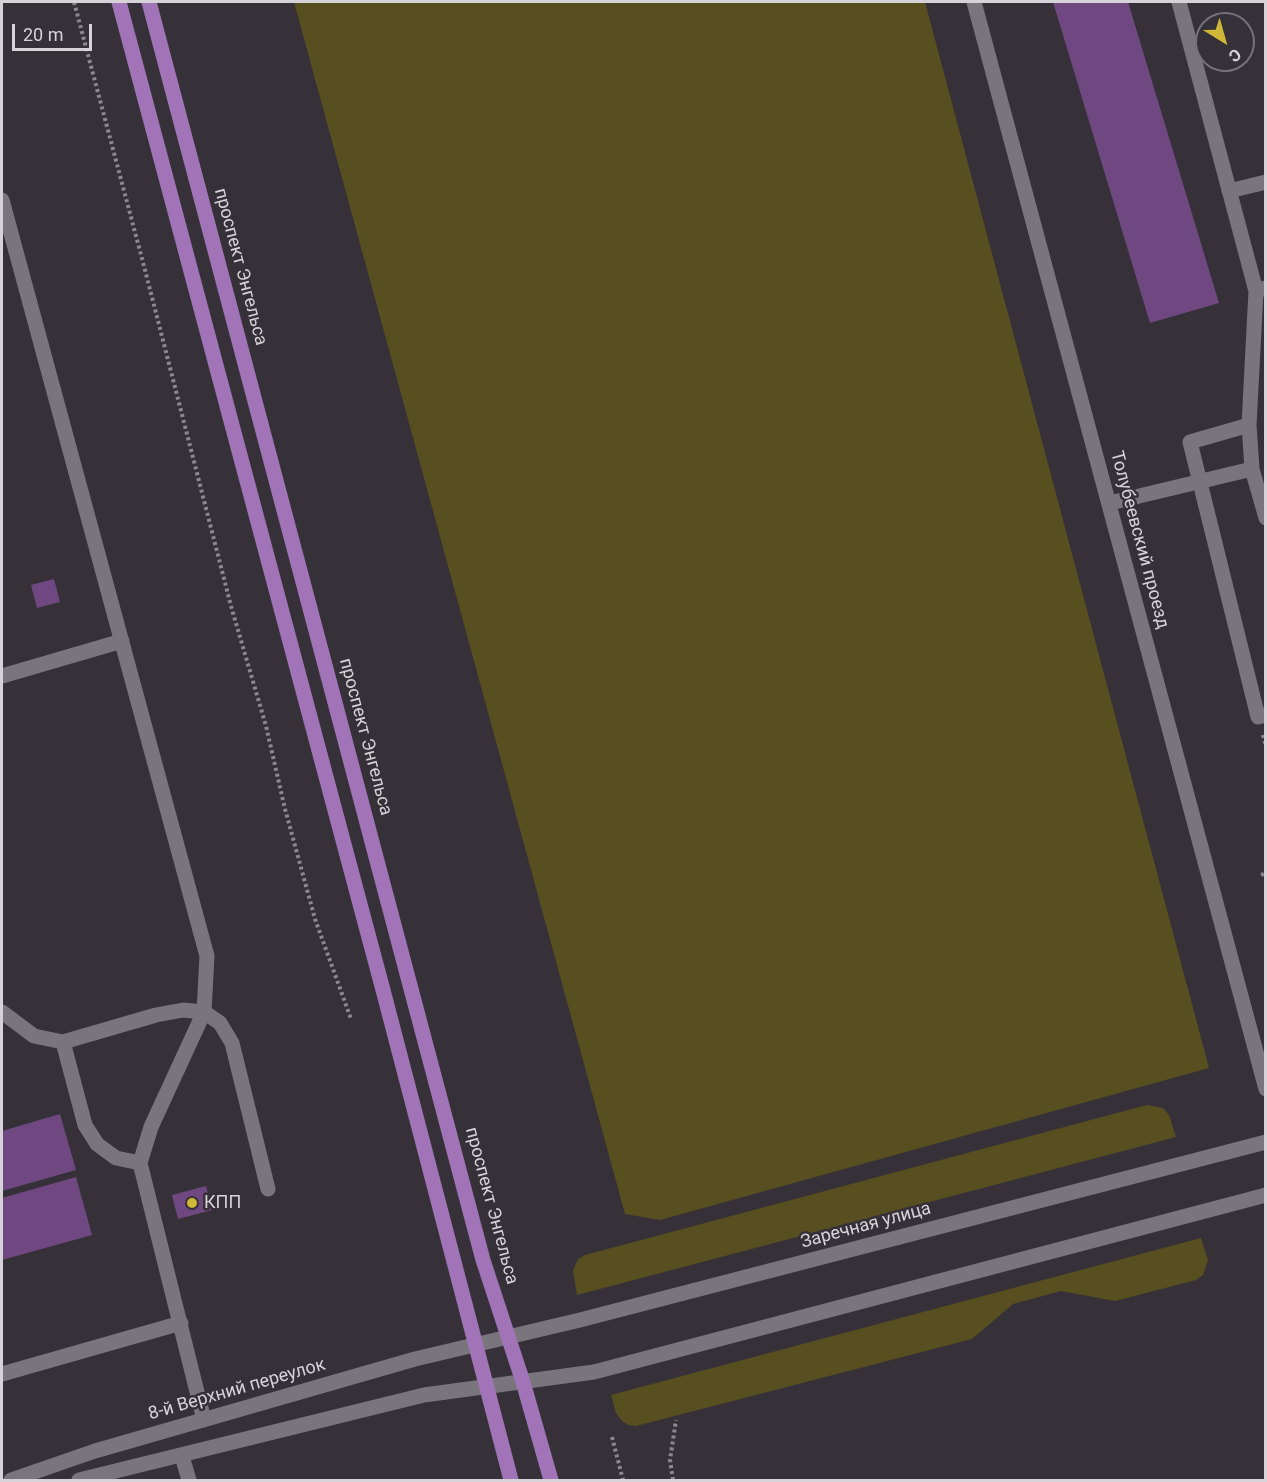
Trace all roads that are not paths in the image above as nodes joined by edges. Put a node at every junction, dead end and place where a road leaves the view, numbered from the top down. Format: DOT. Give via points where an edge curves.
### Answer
graph roads {
  1 [pos="119,2"];
  2 [pos="149,2"];
  3 [pos="974,2"];
  4 [pos="1179,2"];
  5 [pos="1266,182"];
  6 [pos="1229,191"];
  7 [pos="2,200"];
  8 [pos="1261,289"];
  9 [pos="1249,425"];
  10 [pos="1252,469"];
  11 [pos="1199,482"];
  12 [pos="1110,503"];
  13 [pos="1266,518"];
  14 [pos="122,641"];
  15 [pos="2,676"];
  16 [pos="1266,715"];
  17 [pos="2,1012"];
  18 [pos="204,1012"];
  19 [pos="63,1042"];
  20 [pos="1266,1089"];
  21 [pos="1266,1142"];
  22 [pos="141,1163"];
  23 [pos="268,1189"];
  24 [pos="1266,1195"];
  25 [pos="181,1323"];
  26 [pos="508,1337"];
  27 [pos="476,1344"];
  28 [pos="2,1374"];
  29 [pos="523,1382"];
  30 [pos="486,1386"];
  31 [pos="204,1420"];
  32 [pos="182,1456"];
  33 [pos="11,1480"];
  34 [pos="79,1480"];
  35 [pos="189,1480"];
  36 [pos="511,1480"];
  37 [pos="551,1480"];
  1 -- 27 [label="main road"];
  2 -- 26 [label="main road, проспект Энгельса" via="483,1260"];
  3 -- 12 [label="street, Толубеевский проезд"];
  4 -- 6 [label="street"];
  5 -- 6 [label="street"];
  6 -- 8 [label="street"];
  7 -- 14 [label="street"];
  8 -- 9 [label="street"];
  9 -- 10 [label="street"];
  9 -- 11 [label="street" via="1190,442"];
  10 -- 11 [label="street"];
  10 -- 13 [label="street"];
  11 -- 12 [label="street"];
  11 -- 16 [label="street" via="1258,717"];
  12 -- 20 [label="street, Толубеевский проезд"];
  14 -- 15 [label="street"];
  14 -- 18 [label="street" via="207,956"];
  17 -- 19 [label="street" via="34,1036"];
  18 -- 19 [label="street" via="183,1010 156,1015"];
  18 -- 22 [label="street" via="151,1127"];
  18 -- 23 [label="street" via="220,1023 232,1043"];
  19 -- 22 [label="street" via="85,1125 97,1144 116,1158"];
  21 -- 26 [label="street, Заречная улица"];
  22 -- 25 [label="street"];
  24 -- 29 [label="street" via="594,1372"];
  25 -- 28 [label="street"];
  25 -- 31 [label="street"];
  26 -- 27 [label="street, Заречная улица"];
  26 -- 29 [label="main road, проспект Энгельса"];
  27 -- 30 [label="main road"];
  27 -- 31 [label="street, 8-й Верхний переулок"];
  29 -- 30 [label="street"];
  29 -- 37 [label="main road, проспект Энгельса"];
  30 -- 32 [label="street" via="424,1395"];
  30 -- 36 [label="main road"];
  31 -- 33 [label="street, 8-й Верхний переулок"];
  32 -- 34 [label="street"];
  32 -- 35 [label="street"];
}
